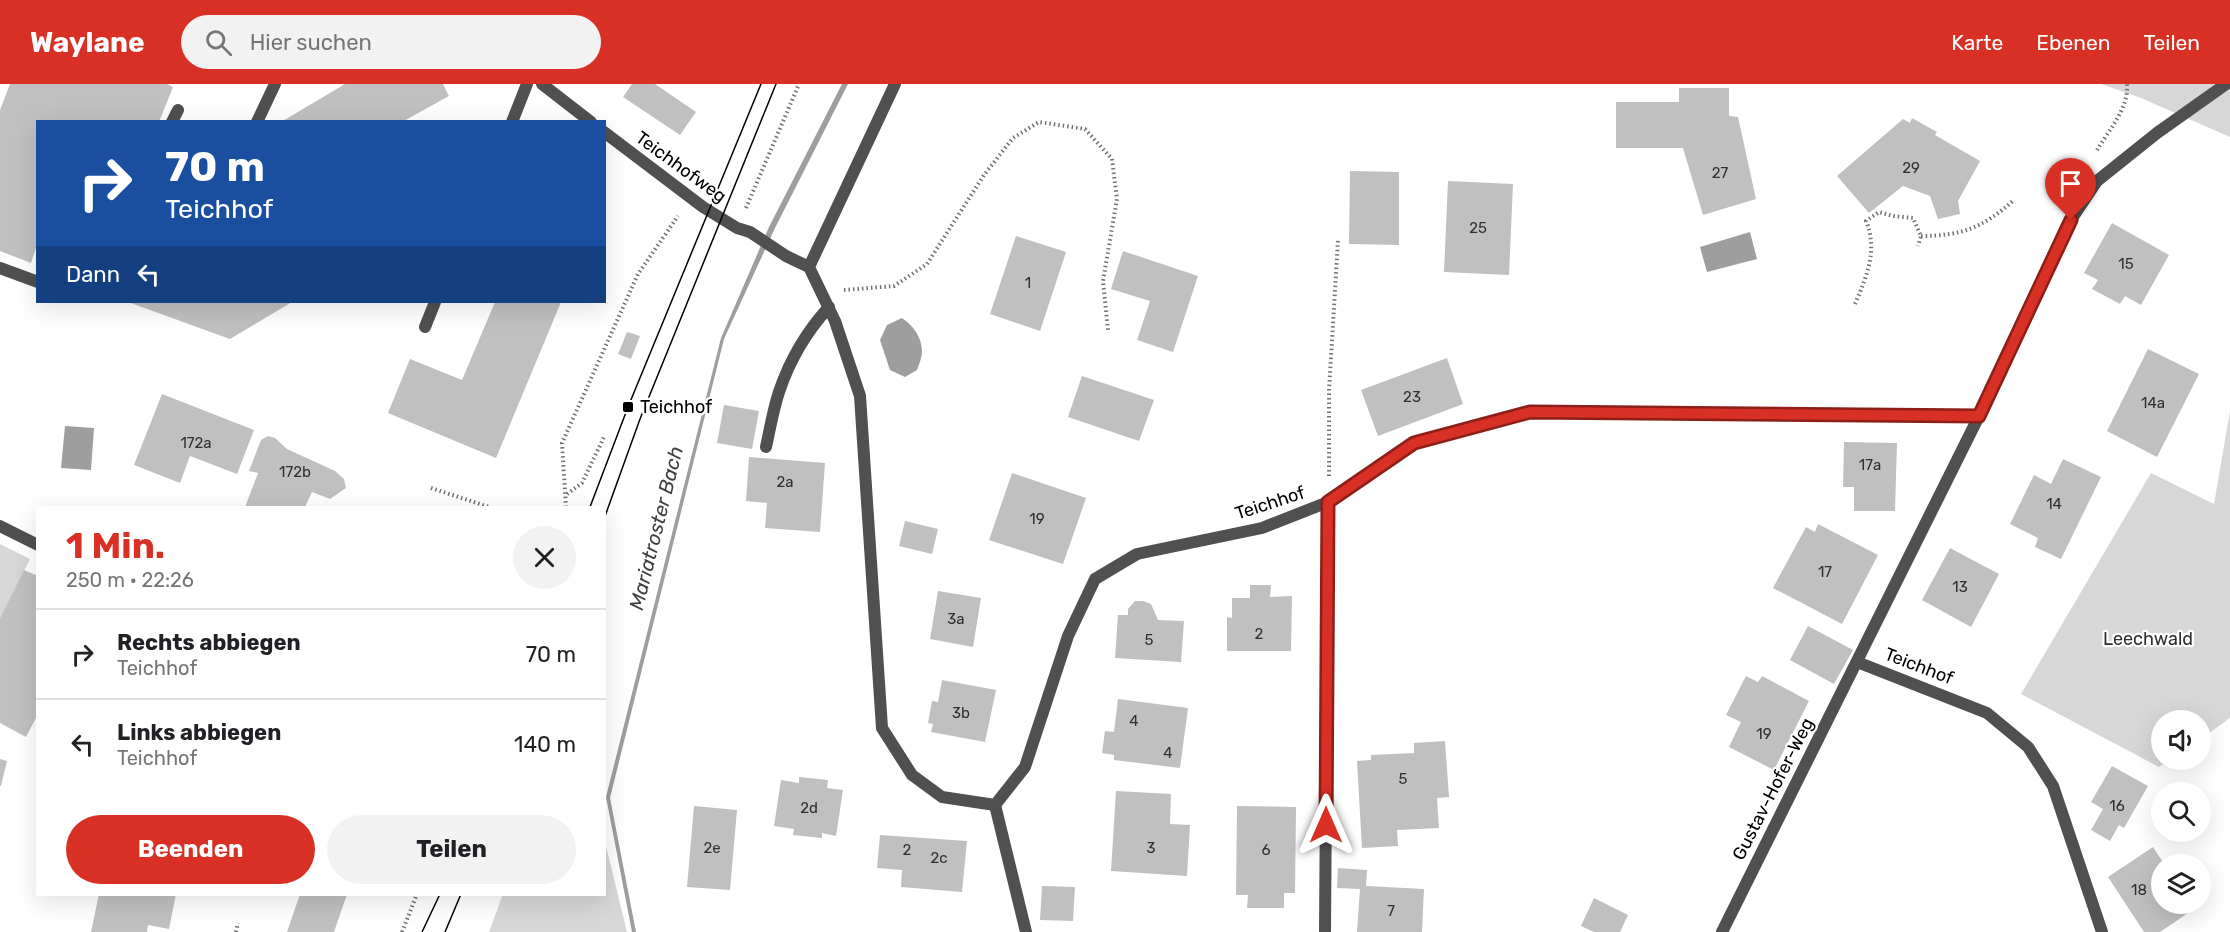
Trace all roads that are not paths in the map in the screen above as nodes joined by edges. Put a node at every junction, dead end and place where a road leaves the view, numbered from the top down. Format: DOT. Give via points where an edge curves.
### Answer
graph roads {
  1 [pos="275,84"];
  2 [pos="528,84"];
  3 [pos="542,84"];
  4 [pos="895,84"];
  5 [pos="2226,84"];
  6 [pos="257,120"];
  7 [pos="513,120"];
  8 [pos="588,120"];
  9 [pos="606,134"];
  10 [pos="809,267"];
  11 [pos="0,268"];
  12 [pos="36,281"];
  13 [pos="435,303"];
  14 [pos="829,308"];
  15 [pos="424,327"];
  16 [pos="1979,416"];
  17 [pos="766,447"];
  18 [pos="1328,502"];
  19 [pos="0,526"];
  20 [pos="36,544"];
  21 [pos="1857,662"];
  22 [pos="995,805"];
  23 [pos="1026,932"];
  24 [pos="1325,932"];
  25 [pos="1722,932"];
  26 [pos="2102,932"];
  1 -- 6 [label="street"];
  2 -- 7 [label="street"];
  3 -- 8 [label="street"];
  4 -- 10 [label="street"];
  5 -- 16 [label="street, Teichhof" via="2097,181 2071,220"];
  9 -- 10 [label="street, Teichhofweg" via="690,198"];
  10 -- 14 [label="street"];
  11 -- 12 [label="street"];
  13 -- 15 [label="street"];
  14 -- 17 [label="street" via="815,321 779,392"];
  14 -- 22 [label="street" via="860,396 882,728 912,775 942,797"];
  16 -- 18 [label="street, Teichhof" via="1530,412 1414,443"];
  16 -- 21 [label="street, Teichhof"];
  18 -- 22 [label="street, Teichhof" via="1262,528 1137,554 1095,579 1068,636 1025,767"];
  18 -- 24 [label="street"];
  19 -- 20 [label="street"];
  21 -- 25 [label="street, Gustav-Hofer-Weg"];
  21 -- 26 [label="street, Teichhof" via="1987,713 2028,747 2053,786"];
  22 -- 23 [label="street"];
}
